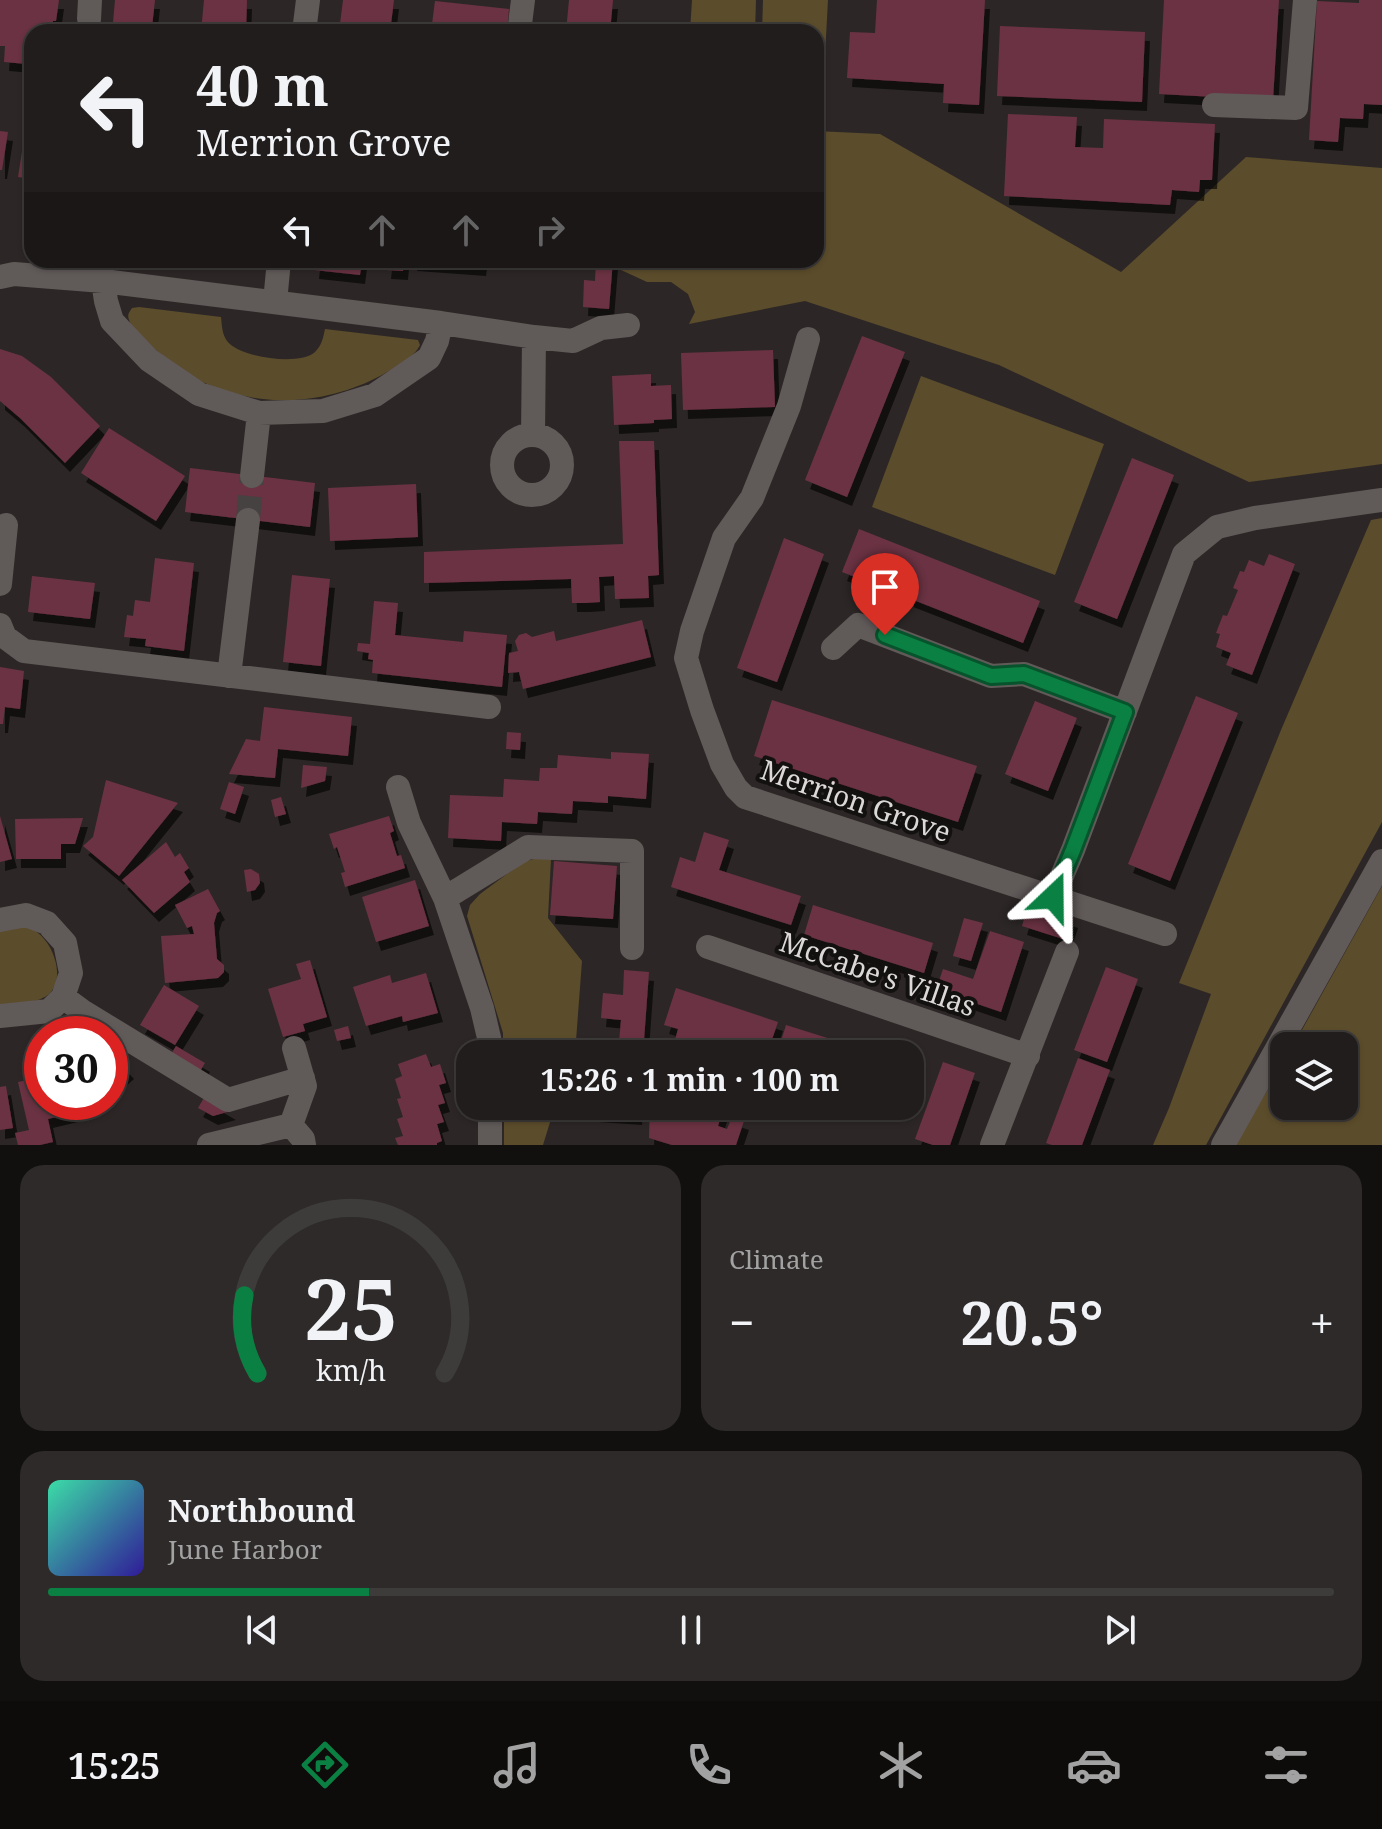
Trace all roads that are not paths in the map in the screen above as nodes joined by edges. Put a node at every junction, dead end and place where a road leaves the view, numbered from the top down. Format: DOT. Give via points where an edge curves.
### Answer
graph roads {
  1 [pos="308,0"];
  2 [pos="523,0"];
  3 [pos="1305,0"];
  4 [pos="305,24"];
  5 [pos="520,24"];
  6 [pos="1214,105"];
  7 [pos="278,268"];
  8 [pos="0,277"];
  9 [pos="103,281"];
  10 [pos="275,302"];
  11 [pos="441,323"];
  12 [pos="628,325"];
  13 [pos="534,337"];
  14 [pos="808,339"];
  15 [pos="259,413"];
  16 [pos="533,435"];
  17 [pos="252,476"];
  18 [pos="1382,500"];
  19 [pos="248,520"];
  20 [pos="6,525"];
  21 [pos="0,584"];
  22 [pos="0,625"];
  23 [pos="833,648"];
  24 [pos="229,676"];
  25 [pos="489,707"];
  26 [pos="1125,712"];
  27 [pos="398,787"];
  28 [pos="1382,861"];
  29 [pos="1053,897"];
  30 [pos="445,898"];
  31 [pos="0,920"];
  32 [pos="1165,934"];
  33 [pos="708,947"];
  34 [pos="632,948"];
  35 [pos="1067,952"];
  36 [pos="63,997"];
  37 [pos="0,1016"];
  38 [pos="490,1040"];
  39 [pos="294,1048"];
  40 [pos="1028,1056"];
  41 [pos="303,1078"];
  42 [pos="490,1120"];
  43 [pos="298,1135"];
  44 [pos="209,1145"];
  45 [pos="490,1145"];
  46 [pos="992,1145"];
  47 [pos="1223,1145"];
  1 -- 4 [label="street"];
  2 -- 5 [label="street"];
  3 -- 6 [label="street" via="1296,108"];
  7 -- 10 [label="street"];
  8 -- 9 [label="street"];
  9 -- 10 [label="street"];
  9 -- 15 [label="street" via="112,321 149,360 199,394"];
  10 -- 11 [label="street"];
  11 -- 13 [label="street"];
  11 -- 15 [label="street" via="429,358 375,395 323,411"];
  12 -- 13 [label="street" via="601,328 573,341"];
  13 -- 16 [label="street"];
  14 -- 29 [label="street, Merrion Grove" via="789,406 752,498 724,538 686,658 722,764 745,797"];
  15 -- 17 [label="street"];
  18 -- 26 [label="street" via="1217,527 1184,554"];
  19 -- 24 [label="street"];
  20 -- 21 [label="street"];
  22 -- 24 [label="street" via="5,637 24,651"];
  23 -- 26 [label="street" via="858,625 991,676 1024,674"];
  24 -- 25 [label="street"];
  26 -- 29 [label="street"];
  27 -- 30 [label="street"];
  28 -- 47 [label="street"];
  29 -- 32 [label="street, Merrion Grove"];
  30 -- 34 [label="street" via="528,847 632,851"];
  30 -- 38 [label="street"];
  31 -- 36 [label="street" via="26,915 47,923 65,943 71,973"];
  33 -- 40 [label="street, McCabe's Villas"];
  35 -- 40 [label="street"];
  36 -- 37 [label="street" via="49,1011"];
  36 -- 41 [label="street" via="228,1100"];
  39 -- 41 [label="street"];
  40 -- 46 [label="street"];
  41 -- 43 [label="street"];
  42 -- 45 [label="street"];
  43 -- 44 [label="street"];
}
